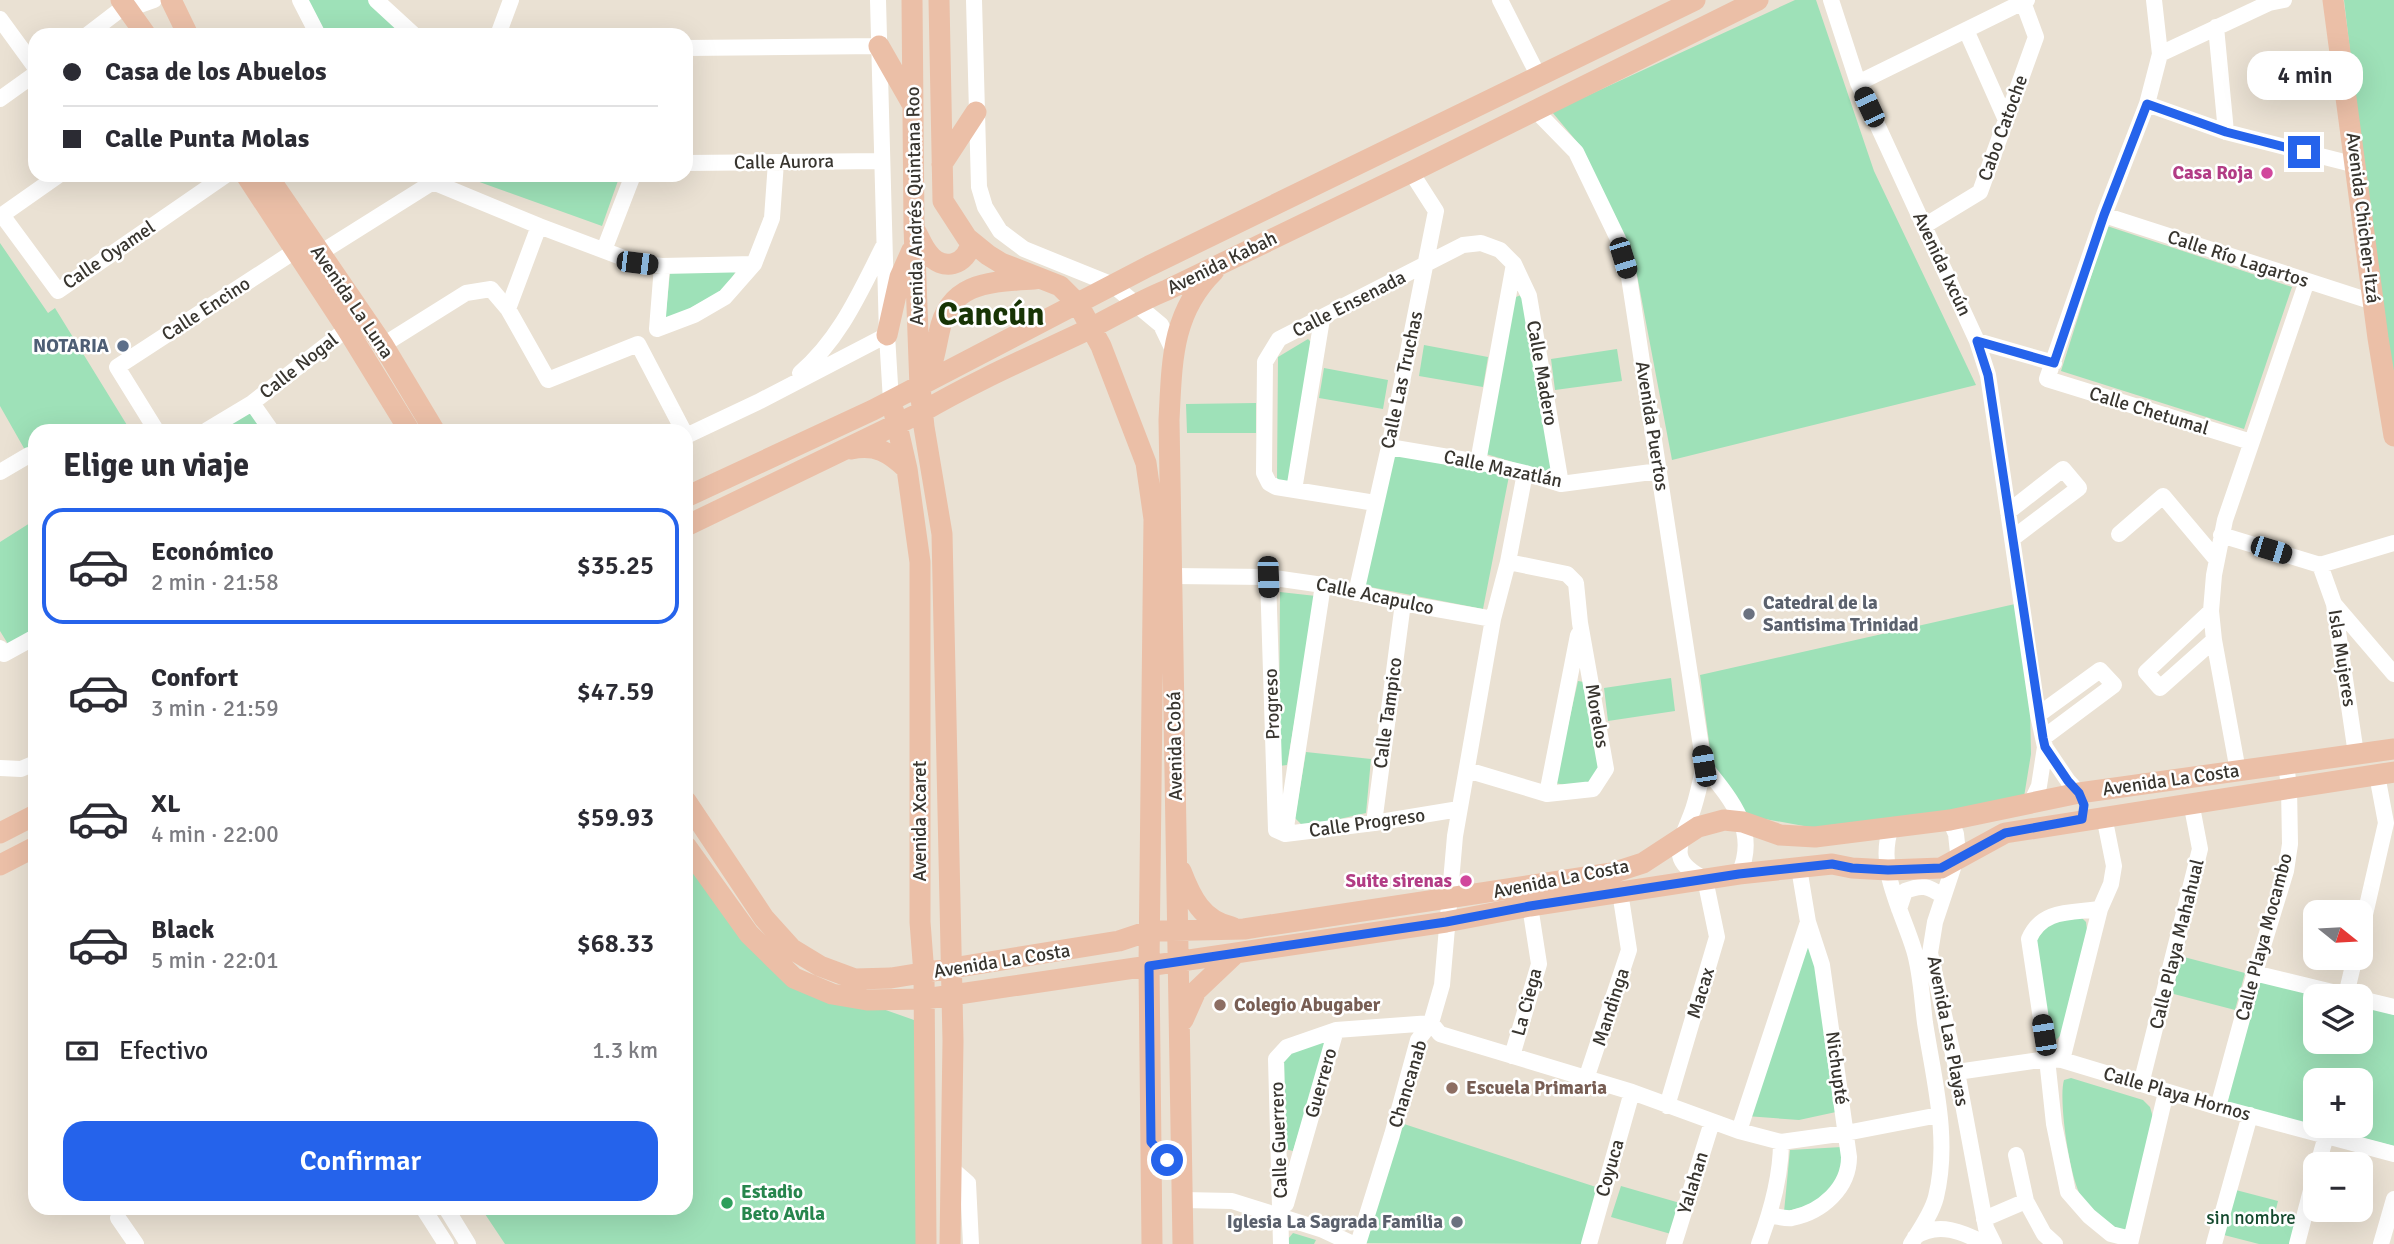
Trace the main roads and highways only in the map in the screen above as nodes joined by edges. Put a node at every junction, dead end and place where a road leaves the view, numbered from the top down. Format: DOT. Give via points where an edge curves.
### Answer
graph roads {
  1 [pos="171,0"];
  2 [pos="183,0"];
  3 [pos="912,0"];
  4 [pos="939,0"];
  5 [pos="1695,0"];
  6 [pos="1758,0"];
  7 [pos="2333,0"];
  8 [pos="123,3"];
  9 [pos="141,28"];
  10 [pos="185,28"];
  11 [pos="186,28"];
  12 [pos="879,46"];
  13 [pos="914,105"];
  14 [pos="976,112"];
  15 [pos="942,164"];
  16 [pos="251,182"];
  17 [pos="272,182"];
  18 [pos="914,236"];
  19 [pos="971,242"];
  20 [pos="1221,263"];
  21 [pos="1040,279"];
  22 [pos="1078,304"];
  23 [pos="1091,328"];
  24 [pos="887,335"];
  25 [pos="920,387"];
  26 [pos="891,401"];
  27 [pos="922,412"];
  28 [pos="405,424"];
  29 [pos="430,424"];
  30 [pos="897,424"];
  31 [pos="2394,436"];
  32 [pos="838,452"];
  33 [pos="906,469"];
  34 [pos="1170,483"];
  35 [pos="693,494"];
  36 [pos="1154,519"];
  37 [pos="693,523"];
  38 [pos="920,562"];
  39 [pos="943,647"];
  40 [pos="1151,732"];
  41 [pos="2394,749"];
  42 [pos="2386,774"];
  43 [pos="1176,790"];
  44 [pos="2079,793"];
  45 [pos="693,812"];
  46 [pos="28,819"];
  47 [pos="2082,819"];
  48 [pos="0,833"];
  49 [pos="28,851"];
  50 [pos="693,856"];
  51 [pos="1177,860"];
  52 [pos="0,865"];
  53 [pos="1247,929"];
  54 [pos="1178,930"];
  55 [pos="1149,931"];
  56 [pos="1244,952"];
  57 [pos="1180,961"];
  58 [pos="1149,966"];
  59 [pos="952,969"];
  60 [pos="838,972"];
  61 [pos="924,974"];
  62 [pos="832,994"];
  63 [pos="952,996"];
  64 [pos="925,999"];
  65 [pos="867,1000"];
  66 [pos="1180,1025"];
  67 [pos="924,1031"];
  68 [pos="1151,1142"];
  69 [pos="1182,1178"];
  70 [pos="926,1244"];
  71 [pos="950,1244"];
  72 [pos="1152,1244"];
  73 [pos="1183,1244"];
  1 -- 10 [label="main road"];
  2 -- 11 [label="main road"];
  3 -- 13 [label="main road, Avenida Andrés Quintana Roo"];
  4 -- 15 [label="main road, Avenida Andrés Quintana Roo"];
  5 -- 22 [label="main road, Avenida Kabah"];
  6 -- 20 [label="main road, Avenida Kabah"];
  7 -- 31 [label="main road, Avenida Chichen-Itzá"];
  8 -- 9 [label="main road"];
  12 -- 13 [label="main road"];
  13 -- 18 [label="main road, Avenida Andrés Quintana Roo"];
  14 -- 15 [label="main road"];
  15 -- 19 [label="main road, Avenida Andrés Quintana Roo" via="943,201"];
  16 -- 28 [label="main road, Avenida La Luna"];
  17 -- 29 [label="main road, Avenida La Luna" via="383,345"];
  18 -- 19 [label="main road" via="929,255 948,263 959,263"];
  18 -- 24 [label="main road"];
  18 -- 25 [label="main road, Avenida Andrés Quintana Roo"];
  19 -- 21 [label="main road, Avenida Andrés Quintana Roo" via="1001,263"];
  20 -- 23 [label="main road, Avenida Kabah"];
  20 -- 34 [label="main road, Avenida Cobá" via="1198,287 1173,350"];
  21 -- 22 [label="main road, Avenida Andrés Quintana Roo" via="1060,286"];
  21 -- 25 [label="main road" via="982,284 958,297 942,318 930,371"];
  22 -- 23 [label="main road, Avenida Andrés Quintana Roo"];
  22 -- 25 [label="main road, Avenida Kabah"];
  23 -- 27 [label="main road, Avenida Kabah"];
  23 -- 36 [label="main road, Avenida Cobá" via="1146,463"];
  25 -- 26 [label="main road, Avenida Kabah"];
  25 -- 27 [label="main road, Avenida Andrés Quintana Roo"];
  26 -- 30 [label="main road, Avenida Xcaret"];
  26 -- 35 [label="main road, Avenida Kabah"];
  27 -- 30 [label="main road, Avenida Kabah"];
  27 -- 39 [label="main road, Avenida Xcaret" via="942,534"];
  30 -- 32 [label="main road, Avenida Kabah"];
  30 -- 33 [label="main road, Avenida Xcaret"];
  32 -- 33 [label="main road" via="867,446 894,456"];
  32 -- 37 [label="main road, Avenida Kabah"];
  33 -- 38 [label="main road, Avenida Xcaret"];
  34 -- 36 [label="main road"];
  34 -- 43 [label="main road, Avenida Cobá"];
  36 -- 40 [label="main road, Avenida Cobá"];
  38 -- 39 [label="main road"];
  38 -- 61 [label="main road, Avenida Xcaret"];
  39 -- 59 [label="main road, Avenida Xcaret"];
  40 -- 43 [label="main road"];
  40 -- 55 [label="main road, Avenida Cobá"];
  41 -- 44 [label="main road, Avenida La Costa"];
  42 -- 47 [label="main road, Avenida La Costa"];
  43 -- 51 [label="main road, Avenida Cobá"];
  44 -- 47 [label="main road" via="2084,805"];
  44 -- 53 [label="main road, Avenida La Costa" via="1950,820 1815,837 1780,835 1724,820 1698,827 1643,863 1612,873"];
  45 -- 60 [label="main road" via="764,918 792,949"];
  46 -- 48 [label="main road"];
  47 -- 56 [label="main road, Avenida La Costa" via="2005,833 1941,868 1888,870 1832,864 1739,874"];
  49 -- 52 [label="main road"];
  50 -- 62 [label="main road" via="748,934 794,978"];
  51 -- 53 [label="main road" via="1197,906 1209,918"];
  51 -- 54 [label="main road, Avenida Cobá"];
  53 -- 54 [label="main road, Avenida La Costa"];
  53 -- 56 [label="main road" via="1249,941"];
  54 -- 55 [label="main road, Avenida La Costa"];
  54 -- 57 [label="main road, Avenida Cobá"];
  55 -- 58 [label="main road, Avenida Cobá"];
  55 -- 59 [label="main road, Avenida La Costa" via="1119,941"];
  56 -- 57 [label="main road, Avenida La Costa"];
  56 -- 66 [label="main road" via="1196,991"];
  57 -- 58 [label="main road, Avenida La Costa"];
  57 -- 66 [label="main road, Avenida Cobá"];
  58 -- 63 [label="main road, Avenida La Costa"];
  58 -- 68 [label="main road, Avenida Cobá"];
  59 -- 61 [label="main road, Avenida La Costa"];
  59 -- 63 [label="main road, Avenida Xcaret"];
  60 -- 61 [label="main road" via="855,979"];
  60 -- 62 [label="main road"];
  61 -- 64 [label="main road, Avenida Xcaret"];
  62 -- 65 [label="main road"];
  63 -- 64 [label="main road, Avenida La Costa"];
  63 -- 71 [label="main road, Avenida Xcaret"];
  64 -- 65 [label="main road"];
  64 -- 67 [label="main road, Avenida Xcaret"];
  65 -- 67 [label="main road" via="892,1007 920,1023"];
  66 -- 69 [label="main road, Avenida Cobá"];
  67 -- 70 [label="main road, Avenida Xcaret"];
  68 -- 69 [label="main road"];
  68 -- 72 [label="main road, Avenida Cobá"];
  69 -- 73 [label="main road, Avenida Cobá"];
}
